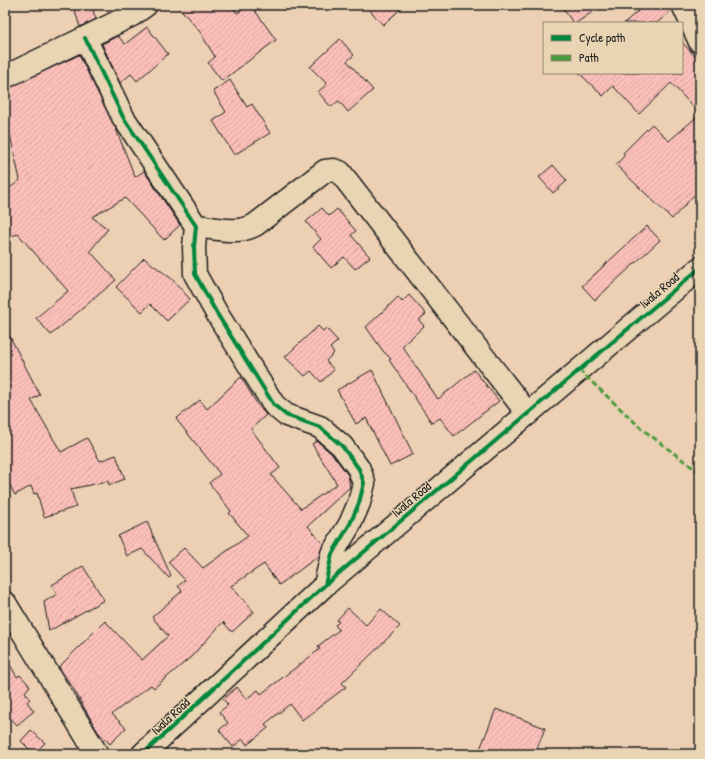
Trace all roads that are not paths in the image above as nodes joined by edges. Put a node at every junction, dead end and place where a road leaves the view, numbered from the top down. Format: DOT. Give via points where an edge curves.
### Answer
graph roads {
  1 [pos="146,5"];
  2 [pos="683,5"];
  3 [pos="85,38"];
  4 [pos="700,42"];
  5 [pos="5,77"];
  6 [pos="196,226"];
  7 [pos="700,268"];
  8 [pos="528,414"];
  9 [pos="325,585"];
  10 [pos="5,603"];
  11 [pos="97,754"];
  12 [pos="143,754"];
  1 -- 3 [label="street" via="132,15"];
  2 -- 4 [label="street"];
  3 -- 5 [label="street"];
  3 -- 6 [label="street" via="123,117"];
  6 -- 8 [label="street" via="245,230 325,171 340,172"];
  6 -- 9 [label="street" via="195,274 274,405 286,415 320,427 342,446 359,469 364,483 360,503 332,554"];
  7 -- 8 [label="street, Iwala Road"];
  8 -- 9 [label="street, Iwala Road"];
  9 -- 12 [label="street, Iwala Road"];
  10 -- 11 [label="street"];
}
